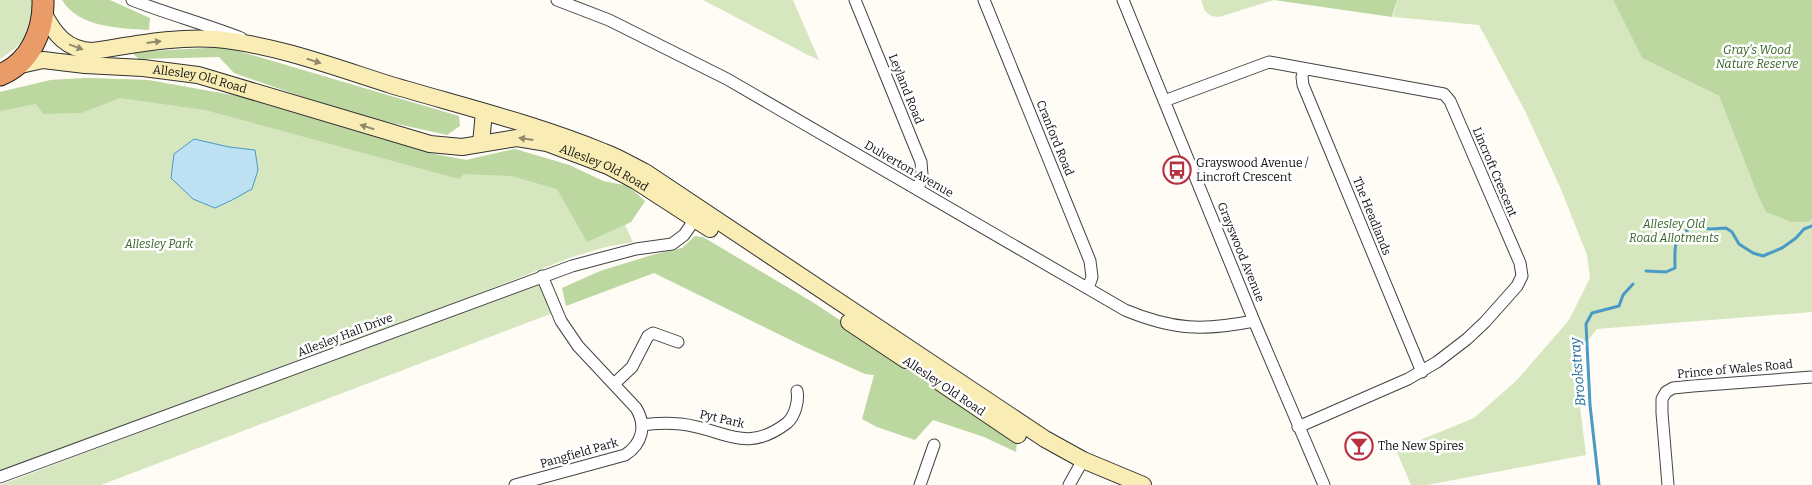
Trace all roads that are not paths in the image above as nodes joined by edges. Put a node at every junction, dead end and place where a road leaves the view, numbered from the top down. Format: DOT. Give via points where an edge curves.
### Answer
graph roads {
  1 [pos="132,0"];
  2 [pos="556,0"];
  3 [pos="855,0"];
  4 [pos="984,0"];
  5 [pos="1123,0"];
  6 [pos="43,6"];
  7 [pos="270,49"];
  8 [pos="1304,69"];
  9 [pos="8,70"];
  10 [pos="1164,101"];
  11 [pos="484,112"];
  12 [pos="481,143"];
  13 [pos="918,190"];
  14 [pos="695,219"];
  15 [pos="542,276"];
  16 [pos="1088,288"];
  17 [pos="1254,322"];
  18 [pos="877,334"];
  19 [pos="678,342"];
  20 [pos="1422,372"];
  21 [pos="1812,377"];
  22 [pos="614,384"];
  23 [pos="797,391"];
  24 [pos="642,425"];
  25 [pos="1298,427"];
  26 [pos="934,445"];
  27 [pos="1081,464"];
  28 [pos="0,477"];
  29 [pos="515,485"];
  30 [pos="920,485"];
  31 [pos="1070,485"];
  32 [pos="1118,485"];
  33 [pos="1143,485"];
  34 [pos="1324,485"];
  35 [pos="1668,485"];
  1 -- 7 [label="street, Allesley Old Road" via="165,13 202,22"];
  2 -- 13 [label="street, Dulverton Avenue" via="609,20 727,79"];
  3 -- 13 [label="street, Leyland Road" via="921,162"];
  4 -- 16 [label="street, Cranford Road" via="1090,260 1092,277"];
  5 -- 10 [label="street, Grayswood Avenue"];
  6 -- 7 [label="main road, Allesley Old Road, one-way" via="60,38 74,48 84,50 188,39 215,39"];
  6 -- 9 [label="highway" via="35,43 26,57"];
  7 -- 11 [label="main road, Allesley Old Road, one-way"];
  8 -- 10 [label="street, Lincroft Crescent" via="1269,62"];
  8 -- 20 [label="street, The Headlands" via="1303,85"];
  8 -- 20 [label="street, Lincroft Crescent" via="1444,94 1450,101 1520,263 1522,276 1510,294 1467,339"];
  12 -- 9 [label="main road, Allesley Old Road, one-way" via="462,147 430,144 198,75 43,60"];
  10 -- 17 [label="street, Grayswood Avenue"];
  11 -- 12 [label="main road"];
  11 -- 18 [label="main road, Allesley Old Road" via="605,152 645,172"];
  14 -- 12 [label="main road, Allesley Old Road, one-way" via="608,166 547,143 527,138"];
  13 -- 16 [label="street, Dulverton Avenue"];
  14 -- 15 [label="street, Allesley Hall Drive" via="684,236 672,244 609,255"];
  14 -- 18 [label="main road, Allesley Old Road"];
  15 -- 22 [label="street" via="561,321 578,346"];
  15 -- 28 [label="street, Allesley Hall Drive"];
  16 -- 17 [label="street, Dulverton Avenue" via="1124,310 1166,324 1214,328"];
  17 -- 25 [label="street, Grayswood Avenue"];
  18 -- 27 [label="main road, Allesley Old Road" via="1024,439 1055,457"];
  19 -- 22 [label="street" via="653,333 648,336 632,367"];
  20 -- 25 [label="street, Lincroft Crescent"];
  21 -- 35 [label="street, Prince of Wales Road" via="1673,388 1666,392 1662,398 1662,413"];
  22 -- 24 [label="street" via="636,408"];
  23 -- 24 [label="street, Pyt Park" via="798,400 791,420 760,438 739,439 682,424"];
  24 -- 29 [label="street, Pangfield Park" via="637,445 625,455"];
  25 -- 34 [label="street, Grayswood Avenue"];
  26 -- 30 [label="street"];
  27 -- 31 [label="street"];
  27 -- 32 [label="main road, Allesley Old Road"];
  27 -- 33 [label="main road, Allesley Old Road"];
}
